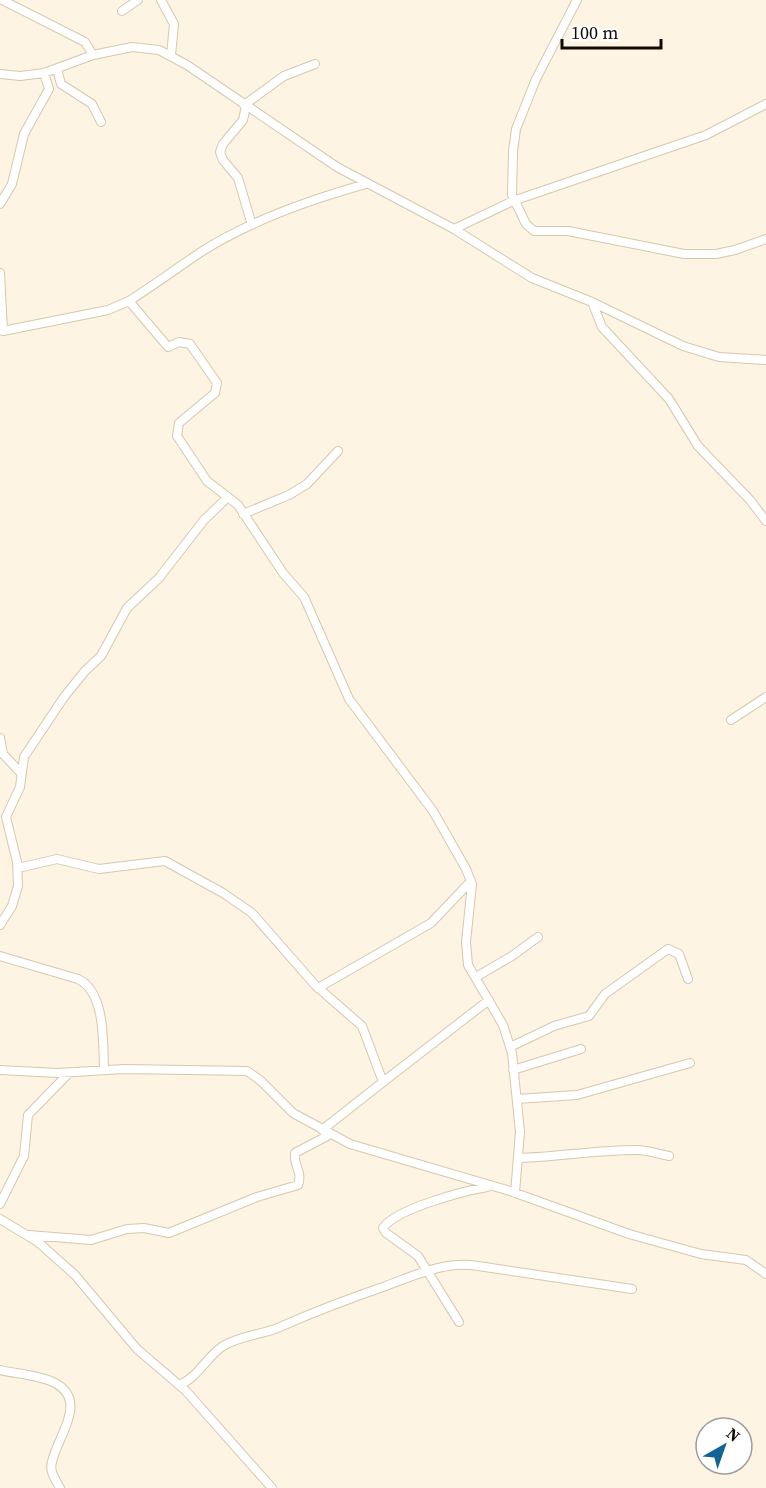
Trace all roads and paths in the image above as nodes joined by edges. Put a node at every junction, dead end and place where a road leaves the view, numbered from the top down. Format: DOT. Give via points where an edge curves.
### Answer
graph roads {
  1 [pos="2,0"];
  2 [pos="138,0"];
  3 [pos="161,0"];
  4 [pos="577,0"];
  5 [pos="122,11"];
  6 [pos="93,55"];
  7 [pos="171,56"];
  8 [pos="315,64"];
  9 [pos="57,69"];
  10 [pos="0,74"];
  11 [pos="44,74"];
  12 [pos="766,104"];
  13 [pos="245,106"];
  14 [pos="101,122"];
  15 [pos="366,184"];
  16 [pos="513,201"];
  17 [pos="0,204"];
  18 [pos="252,225"];
  19 [pos="454,228"];
  20 [pos="766,239"];
  21 [pos="0,273"];
  22 [pos="129,301"];
  23 [pos="592,302"];
  24 [pos="1,332"];
  25 [pos="766,360"];
  26 [pos="338,451"];
  27 [pos="228,496"];
  28 [pos="243,514"];
  29 [pos="766,521"];
  30 [pos="766,697"];
  31 [pos="731,720"];
  32 [pos="0,738"];
  33 [pos="20,772"];
  34 [pos="3,816"];
  35 [pos="18,868"];
  36 [pos="471,881"];
  37 [pos="0,925"];
  38 [pos="538,937"];
  39 [pos="0,956"];
  40 [pos="477,977"];
  41 [pos="688,979"];
  42 [pos="318,988"];
  43 [pos="489,999"];
  44 [pos="510,1047"];
  45 [pos="581,1049"];
  46 [pos="690,1064"];
  47 [pos="0,1070"];
  48 [pos="104,1070"];
  49 [pos="513,1070"];
  50 [pos="69,1073"];
  51 [pos="383,1082"];
  52 [pos="517,1099"];
  53 [pos="325,1132"];
  54 [pos="669,1156"];
  55 [pos="519,1158"];
  56 [pos="489,1186"];
  57 [pos="514,1194"];
  58 [pos="0,1204"];
  59 [pos="0,1219"];
  60 [pos="28,1235"];
  61 [pos="426,1269"];
  62 [pos="766,1274"];
  63 [pos="632,1289"];
  64 [pos="459,1322"];
  65 [pos="0,1370"];
  66 [pos="179,1384"];
  67 [pos="60,1488"];
  68 [pos="272,1488"];
  1 -- 6 [label="street" via="86,42"];
  2 -- 5 [label="street"];
  3 -- 7 [label="street" via="174,24"];
  4 -- 16 [label="street" via="518,122 513,150"];
  6 -- 7 [label="street" via="148,47"];
  6 -- 9 [label="street"];
  7 -- 13 [label="street"];
  8 -- 13 [label="street" via="284,76"];
  9 -- 11 [label="street"];
  9 -- 14 [label="street" via="61,84 92,104"];
  10 -- 11 [label="street"];
  11 -- 17 [label="street" via="49,88 24,134 12,184"];
  12 -- 16 [label="street" via="706,135"];
  13 -- 15 [label="street"];
  13 -- 18 [label="street" via="243,120 220,152 238,178"];
  15 -- 18 [label="street"];
  15 -- 19 [label="street"];
  16 -- 19 [label="street"];
  16 -- 20 [label="street" via="534,231 568,231 670,252 716,254"];
  18 -- 22 [label="street" via="202,252"];
  19 -- 23 [label="street" via="532,278"];
  21 -- 24 [label="street"];
  22 -- 24 [label="street" via="108,310"];
  22 -- 27 [label="street" via="168,347 179,342 190,344 217,383 214,393 183,418 176,431 207,481"];
  23 -- 25 [label="street" via="704,354"];
  23 -- 29 [label="street" via="602,327 669,399 698,447"];
  26 -- 28 [label="street" via="307,484"];
  27 -- 28 [label="street"];
  27 -- 33 [label="street" via="159,578 124,612 101,656 85,671 32,744"];
  28 -- 36 [label="street" via="307,602 349,699 433,811"];
  30 -- 31 [label="street"];
  32 -- 33 [label="street" via="3,754"];
  33 -- 34 [label="street" via="20,787"];
  34 -- 35 [label="street"];
  35 -- 37 [label="street" via="15,899"];
  35 -- 42 [label="street" via="57,859 99,869 169,862 252,913"];
  36 -- 40 [label="street" via="466,954"];
  36 -- 42 [label="street" via="431,923"];
  38 -- 40 [label="street"];
  39 -- 48 [label="street" via="85,982 100,1013"];
  40 -- 43 [label="street"];
  41 -- 44 [label="street" via="679,954 668,949 605,994 589,1016 554,1026"];
  42 -- 51 [label="street" via="364,1029"];
  43 -- 44 [label="street"];
  43 -- 51 [label="street"];
  44 -- 49 [label="street"];
  45 -- 49 [label="street"];
  46 -- 52 [label="street" via="577,1095"];
  47 -- 50 [label="street"];
  48 -- 50 [label="street"];
  48 -- 53 [label="street" via="247,1071 293,1113"];
  49 -- 52 [label="street"];
  50 -- 58 [label="street" via="27,1115 24,1156"];
  51 -- 53 [label="street"];
  52 -- 55 [label="street"];
  53 -- 56 [label="street" via="350,1144"];
  53 -- 60 [label="street" via="295,1153 301,1172 298,1185 257,1197 174,1232 126,1228 91,1240"];
  54 -- 55 [label="street" via="621,1150"];
  55 -- 57 [label="street"];
  56 -- 57 [label="street"];
  56 -- 61 [label="street" via="453,1193 392,1220 392,1238 418,1256"];
  57 -- 62 [label="street" via="629,1234 701,1254 746,1260"];
  59 -- 60 [label="street"];
  60 -- 66 [label="street" via="75,1275 138,1349"];
  61 -- 63 [label="street" via="471,1265"];
  61 -- 64 [label="street"];
  61 -- 66 [label="street" via="230,1343 214,1354 191,1380"];
  65 -- 67 [label="street" via="52,1382 68,1396 70,1416 51,1462"];
  66 -- 68 [label="street"];
}
